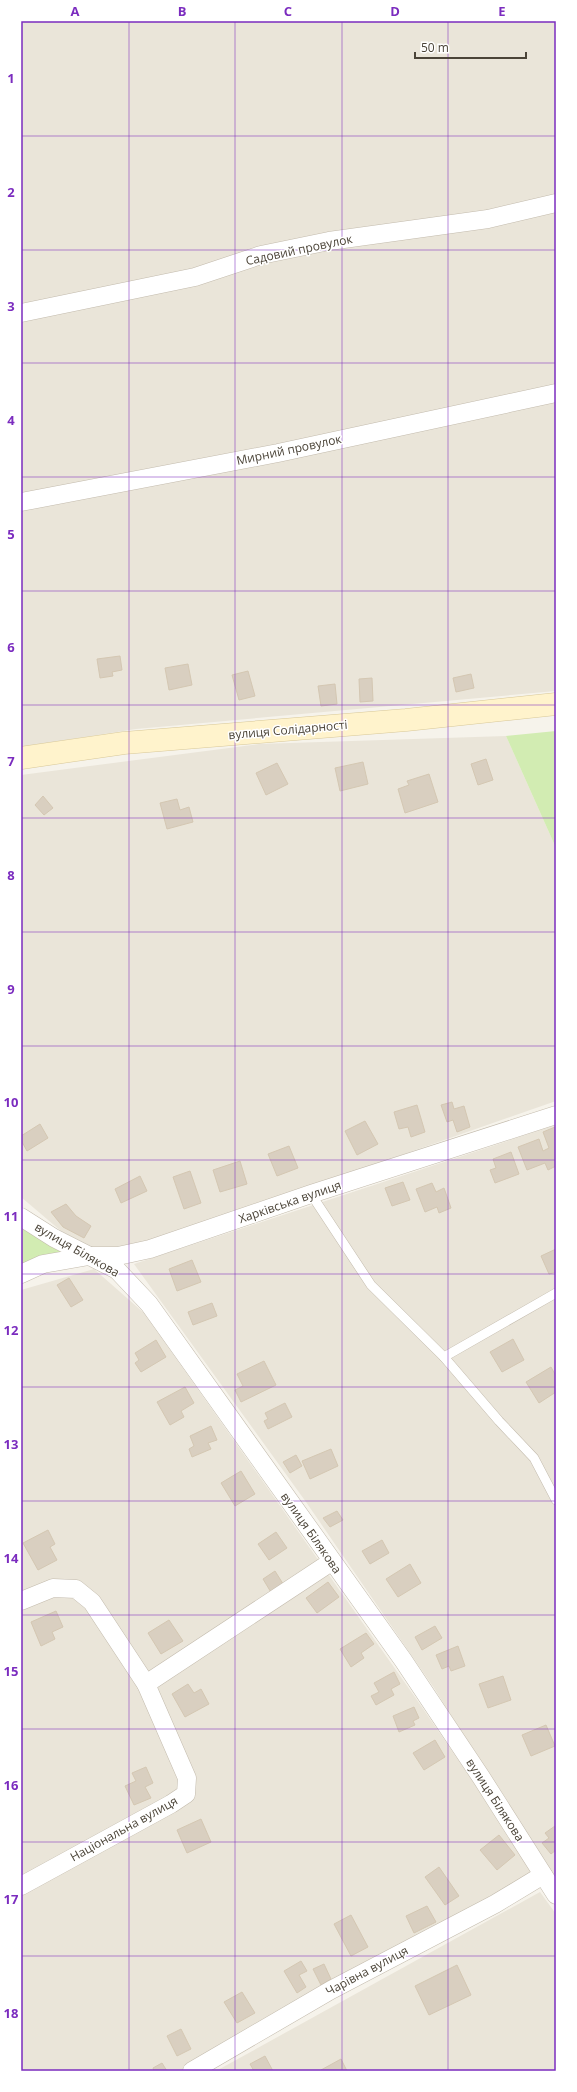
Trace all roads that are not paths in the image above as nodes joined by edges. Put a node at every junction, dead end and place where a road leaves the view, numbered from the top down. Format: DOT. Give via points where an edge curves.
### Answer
graph roads {
  1 [pos="556,203"];
  2 [pos="21,313"];
  3 [pos="556,393"];
  4 [pos="21,502"];
  5 [pos="556,704"];
  6 [pos="21,758"];
  7 [pos="556,1115"];
  8 [pos="311,1194"];
  9 [pos="21,1217"];
  10 [pos="89,1256"];
  11 [pos="21,1274"];
  12 [pos="556,1293"];
  13 [pos="444,1357"];
  14 [pos="556,1500"];
  15 [pos="332,1562"];
  16 [pos="21,1601"];
  17 [pos="146,1684"];
  18 [pos="543,1875"];
  19 [pos="21,1886"];
  20 [pos="556,1895"];
  21 [pos="192,2071"];
  1 -- 2 [label="street, Садовий провулок" via="488,219 329,241 260,255 195,277"];
  3 -- 4 [label="street, Мирний провулок" via="278,453"];
  5 -- 6 [label="main road, вулиця Солідарності" via="406,720 124,743"];
  7 -- 8 [label="street, Харківська вулиця"];
  8 -- 10 [label="street, Харківська вулиця" via="150,1249 118,1256"];
  8 -- 13 [label="lane" via="371,1285"];
  9 -- 10 [label="street, вулиця Білякова"];
  10 -- 11 [label="street, Харківська вулиця" via="43,1264"];
  10 -- 15 [label="street, вулиця Білякова" via="117,1270 149,1304"];
  12 -- 13 [label="lane"];
  13 -- 14 [label="lane" via="534,1458"];
  15 -- 17 [label="street"];
  15 -- 18 [label="street, вулиця Білякова" via="403,1660"];
  16 -- 17 [label="street" via="53,1588 76,1589 92,1602"];
  17 -- 19 [label="street, Національна вулиця" via="187,1778 186,1794"];
  18 -- 20 [label="street, вулиця Білякова"];
  18 -- 21 [label="street, Чарівна вулиця" via="495,1904 331,1990"];
}
